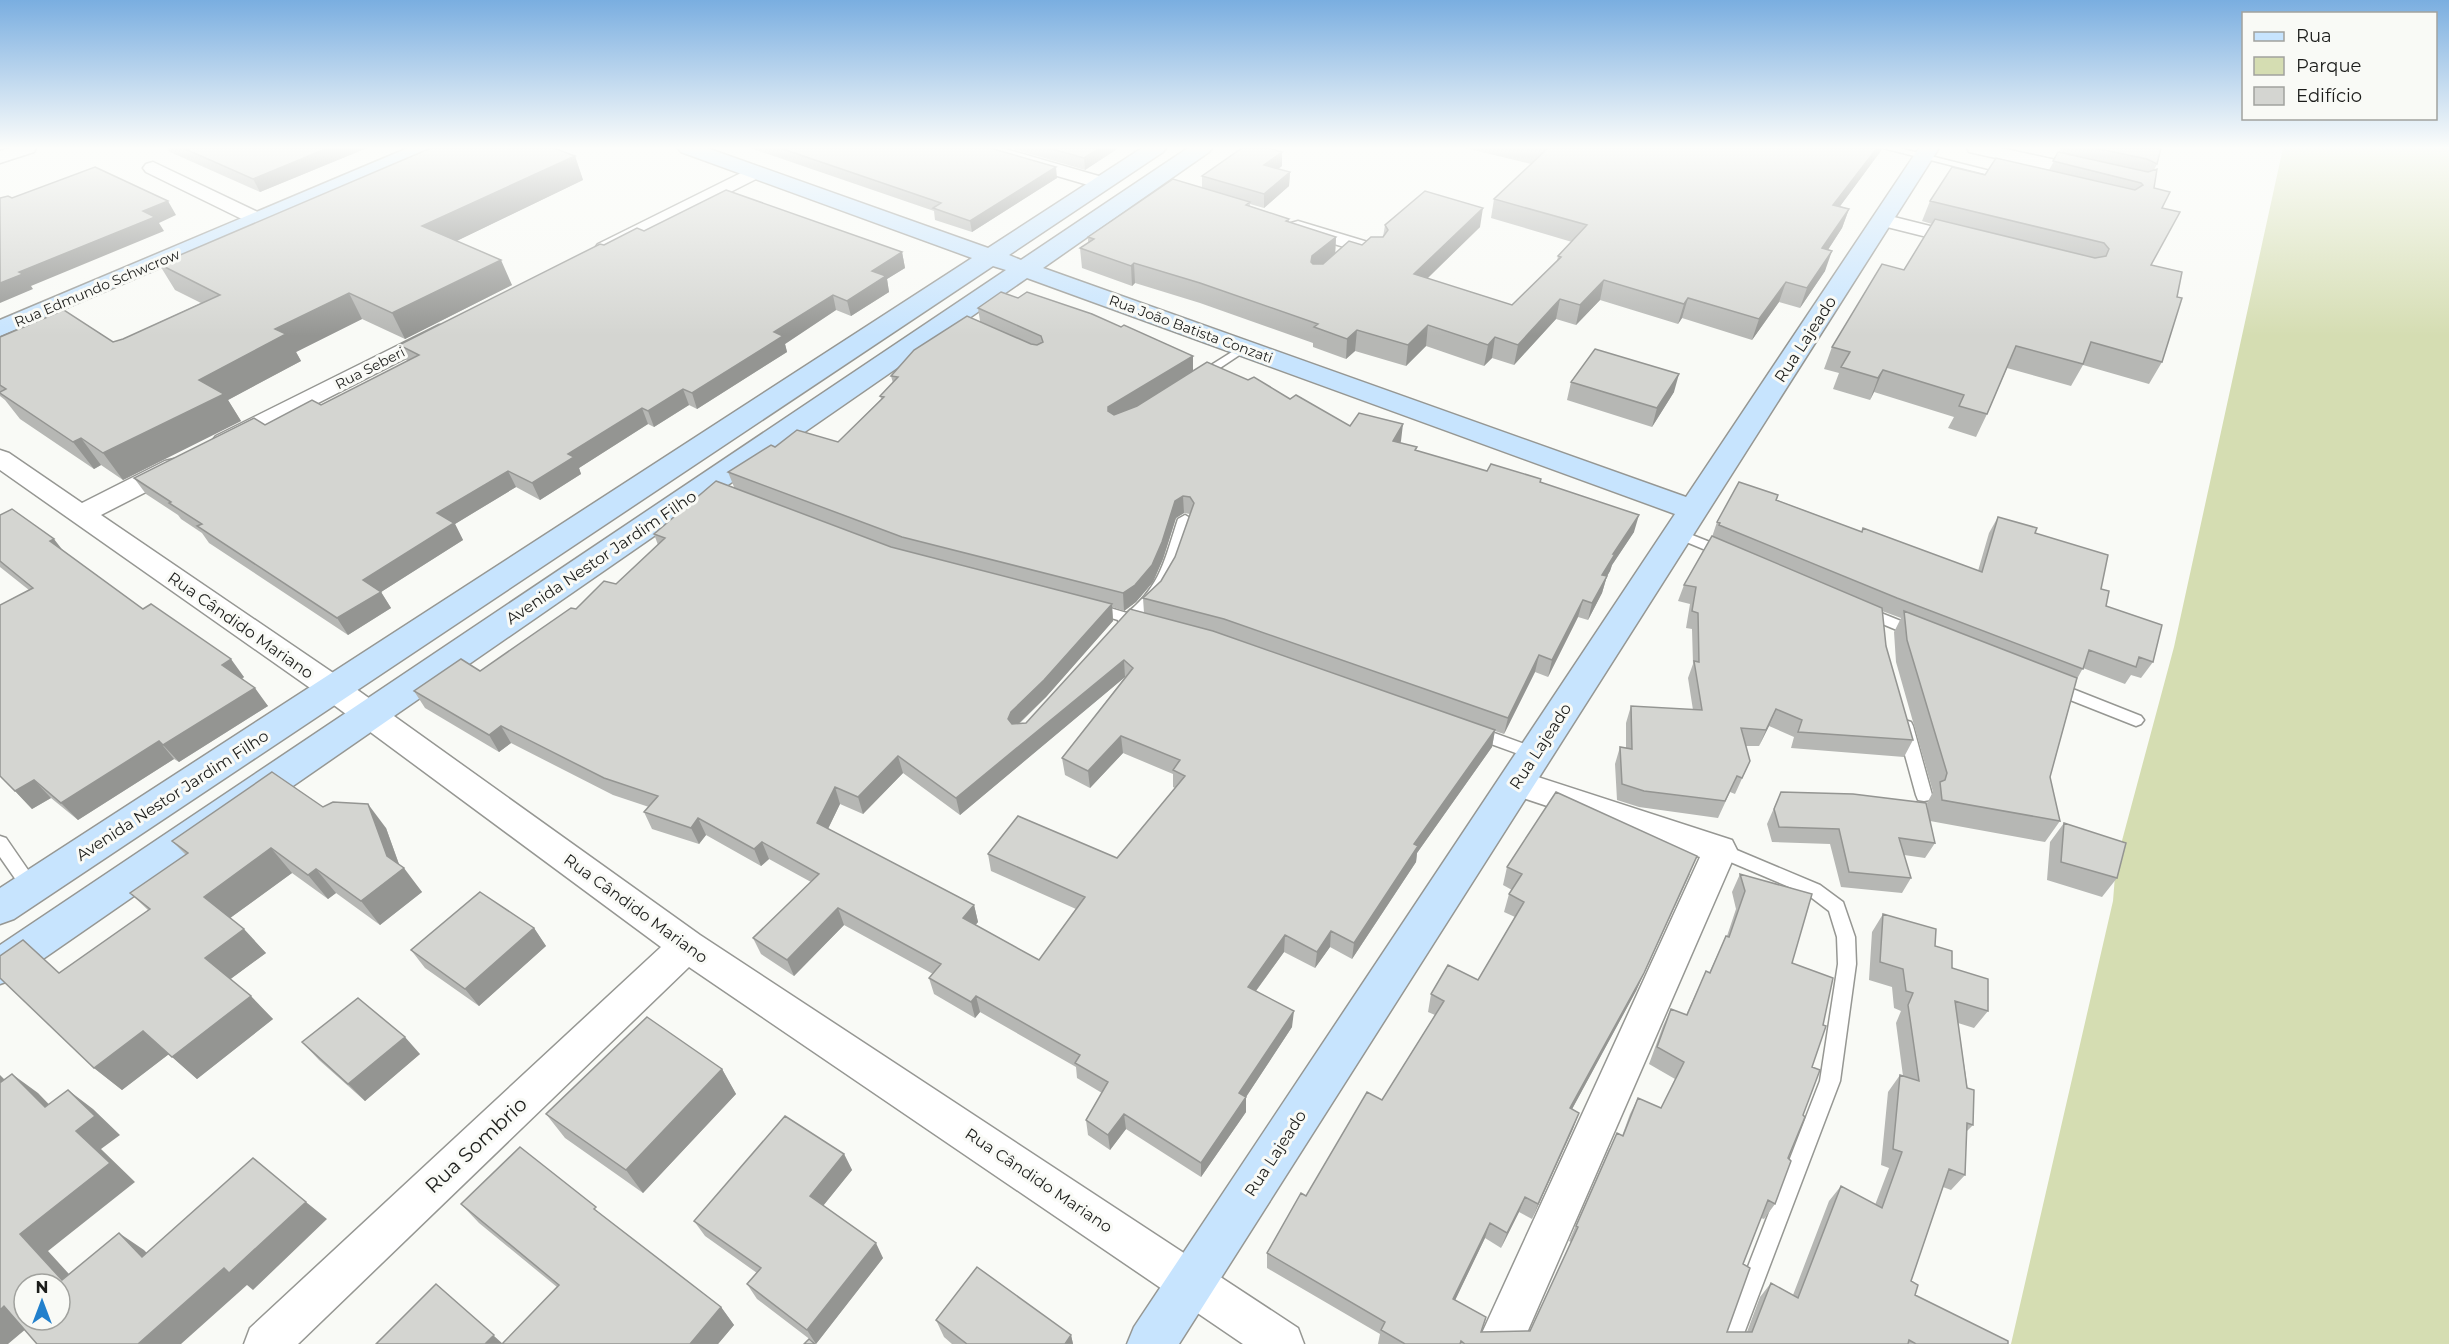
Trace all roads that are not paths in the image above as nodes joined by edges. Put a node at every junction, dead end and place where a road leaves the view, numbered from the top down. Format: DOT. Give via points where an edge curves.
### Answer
graph roads {
  1 [pos="240,211"];
  2 [pos="277,211"];
  3 [pos="679,211"];
  4 [pos="862,211"];
  5 [pos="1060,211"];
  6 [pos="1121,211"];
  7 [pos="1888,211"];
  8 [pos="257,219"];
  9 [pos="1882,220"];
  10 [pos="1281,221"];
  11 [pos="1984,246"];
  12 [pos="1358,250"];
  13 [pos="990,257"];
  14 [pos="587,258"];
  15 [pos="1024,269"];
  16 [pos="460,322"];
  17 [pos="0,329"];
  18 [pos="1243,348"];
  19 [pos="1184,386"];
  20 [pos="0,458"];
  21 [pos="81,514"];
  22 [pos="1185,519"];
  23 [pos="1686,522"];
  24 [pos="1742,561"];
  25 [pos="1074,603"];
  26 [pos="1850,606"];
  27 [pos="1127,618"];
  28 [pos="1883,620"];
  29 [pos="1161,627"];
  30 [pos="1113,635"];
  31 [pos="1927,637"];
  32 [pos="1885,641"];
  33 [pos="2037,681"];
  34 [pos="334,689"];
  35 [pos="1899,706"];
  36 [pos="370,715"];
  37 [pos="2136,720"];
  38 [pos="1462,727"];
  39 [pos="1535,754"];
  40 [pos="1516,783"];
  41 [pos="1924,795"];
  42 [pos="0,843"];
  43 [pos="1720,850"];
  44 [pos="31,888"];
  45 [pos="0,908"];
  46 [pos="687,946"];
  47 [pos="0,967"];
  48 [pos="1191,1281"];
  49 [pos="266,1344"];
  50 [pos="1150,1344"];
  51 [pos="1282,1344"];
  52 [pos="1498,1344"];
  53 [pos="1729,1344"];
  1 -- 8 [label="street"];
  2 -- 8 [label="street, Rua Edmundo Schwcrow"];
  3 -- 14 [label="street"];
  4 -- 13 [label="street, Rua João Batista Conzati"];
  5 -- 13 [label="street, Avenida Nestor Jardim Filho"];
  6 -- 15 [label="street, Avenida Nestor Jardim Filho"];
  7 -- 9 [label="street, Rua Lajeado"];
  8 -- 17 [label="street, Rua Edmundo Schwcrow"];
  9 -- 11 [label="street"];
  9 -- 23 [label="street, Rua Lajeado"];
  10 -- 12 [label="street"];
  13 -- 15 [label="street, Rua João Batista Conzati"];
  13 -- 34 [label="street, Avenida Nestor Jardim Filho"];
  15 -- 18 [label="street, Rua João Batista Conzati"];
  15 -- 36 [label="street, Avenida Nestor Jardim Filho" via="961,321 718,489"];
  16 -- 21 [label="street, Rua Seberi"];
  18 -- 19 [label="lane"];
  18 -- 23 [label="street, Rua João Batista Conzati"];
  20 -- 21 [label="street, Rua Cândido Mariano"];
  21 -- 34 [label="street, Rua Cândido Mariano"];
  22 -- 27 [label="lane" via="1165,580 1146,605"];
  23 -- 24 [label="lane"];
  23 -- 39 [label="street, Rua Lajeado"];
  25 -- 27 [label="lane"];
  26 -- 28 [label="lane"];
  27 -- 29 [label="lane"];
  27 -- 30 [label="lane"];
  28 -- 31 [label="lane"];
  28 -- 32 [label="lane"];
  33 -- 37 [label="lane"];
  34 -- 36 [label="street, Rua Cândido Mariano"];
  34 -- 44 [label="street, Avenida Nestor Jardim Filho"];
  35 -- 41 [label="lane"];
  36 -- 46 [label="street, Rua Cândido Mariano"];
  36 -- 47 [label="street, Avenida Nestor Jardim Filho"];
  38 -- 39 [label="lane"];
  39 -- 40 [label="street, Rua Lajeado"];
  40 -- 43 [label="street"];
  40 -- 48 [label="street, Rua Lajeado"];
  42 -- 44 [label="lane"];
  43 -- 52 [label="street"];
  43 -- 53 [label="lane" via="1814,890 1837,907 1847,964 1830,1081"];
  44 -- 45 [label="street, Avenida Nestor Jardim Filho"];
  46 -- 48 [label="street, Rua Cândido Mariano"];
  46 -- 49 [label="street, Rua Sombrio"];
  48 -- 50 [label="street, Rua Lajeado"];
  48 -- 51 [label="street, Rua Cândido Mariano"];
}
